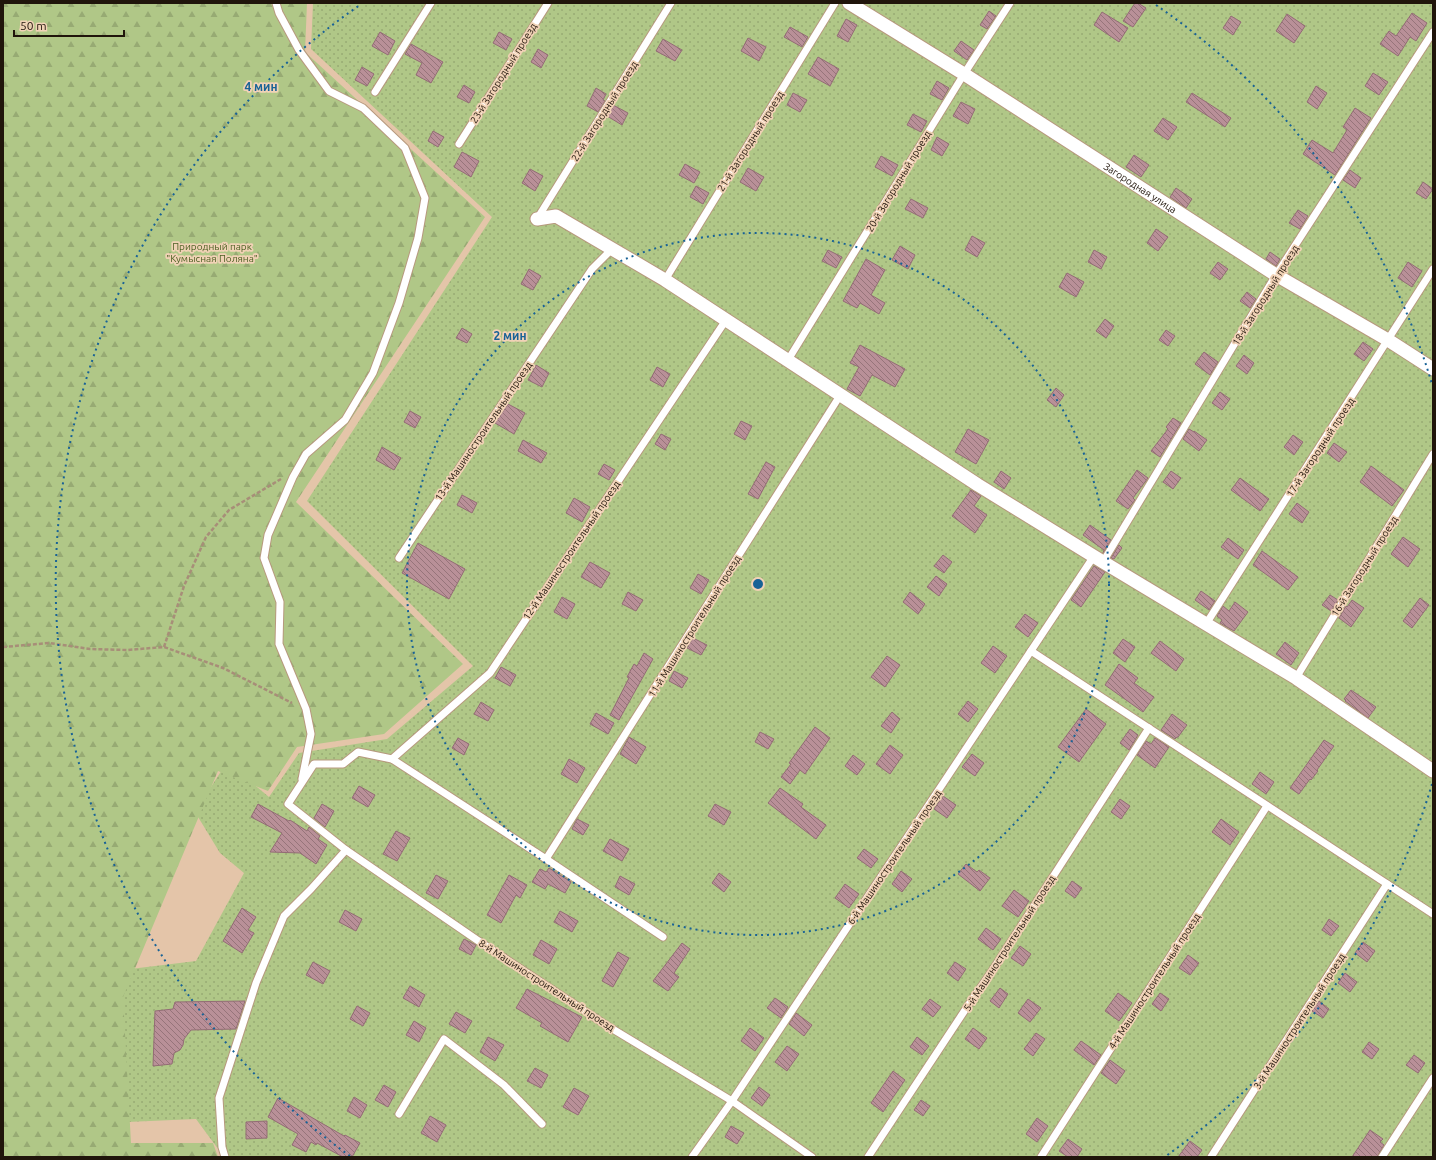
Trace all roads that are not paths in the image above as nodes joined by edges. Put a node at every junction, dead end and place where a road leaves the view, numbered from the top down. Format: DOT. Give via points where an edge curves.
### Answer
graph roads {
  1 [pos="276,3"];
  2 [pos="431,3"];
  3 [pos="548,3"];
  4 [pos="671,3"];
  5 [pos="835,3"];
  6 [pos="849,3"];
  7 [pos="1010,3"];
  8 [pos="1433,32"];
  9 [pos="964,74"];
  10 [pos="375,92"];
  11 [pos="459,144"];
  12 [pos="537,219"];
  13 [pos="612,249"];
  14 [pos="1433,269"];
  15 [pos="1276,275"];
  16 [pos="665,280"];
  17 [pos="726,320"];
  18 [pos="1388,340"];
  19 [pos="788,360"];
  20 [pos="1433,369"];
  21 [pos="841,394"];
  22 [pos="1433,454"];
  23 [pos="399,558"];
  24 [pos="1098,559"];
  25 [pos="1206,624"];
  26 [pos="1031,651"];
  27 [pos="1296,678"];
  28 [pos="1149,728"];
  29 [pos="392,759"];
  30 [pos="1433,771"];
  31 [pos="301,783"];
  32 [pos="1267,806"];
  33 [pos="346,850"];
  34 [pos="546,858"];
  35 [pos="1387,884"];
  36 [pos="1433,914"];
  37 [pos="663,937"];
  38 [pos="1433,1078"];
  39 [pos="732,1101"];
  40 [pos="399,1114"];
  41 [pos="542,1124"];
  42 [pos="225,1157"];
  43 [pos="692,1157"];
  44 [pos="812,1157"];
  45 [pos="868,1157"];
  46 [pos="1041,1157"];
  47 [pos="1211,1157"];
  48 [pos="1382,1157"];
  1 -- 31 [label="lane" via="299,50 329,90 363,108 405,148 425,198 418,238 399,303 373,373 345,420 306,454 293,477 268,535 264,558 280,602 279,644 306,709 311,734"];
  2 -- 10 [label="lane"];
  3 -- 11 [label="lane, 23-й Загородный проезд"];
  4 -- 12 [label="lane, 22-й Загородный проезд"];
  5 -- 16 [label="lane, 21-й Загородный проезд"];
  6 -- 9 [label="street, Загородная улица"];
  7 -- 9 [label="lane, 20-й Загородный проезд"];
  8 -- 15 [label="lane, 18-й Загородный проезд"];
  9 -- 15 [label="street, Загородная улица"];
  9 -- 19 [label="lane, 20-й Загородный проезд"];
  12 -- 13 [label="street" via="556,216"];
  13 -- 16 [label="street"];
  13 -- 23 [label="lane, 13-й Машиностроительный проезд" via="592,269"];
  14 -- 18 [label="lane, 17-й Загородный проезд"];
  15 -- 18 [label="street, Загородная улица"];
  15 -- 24 [label="lane, 18-й Загородный проезд"];
  16 -- 17 [label="street"];
  17 -- 19 [label="street"];
  17 -- 29 [label="lane, 12-й Машиностроительный проезд" via="490,673"];
  18 -- 20 [label="street, Загородная улица"];
  18 -- 25 [label="lane, 17-й Загородный проезд"];
  19 -- 21 [label="street"];
  21 -- 24 [label="street" via="965,476"];
  21 -- 34 [label="lane, 11-й Машиностроительный проезд"];
  22 -- 27 [label="lane, 16-й Загородный проезд"];
  24 -- 25 [label="street"];
  24 -- 26 [label="lane, 6-й Машиностроительный проезд"];
  25 -- 27 [label="street"];
  26 -- 28 [label="lane"];
  26 -- 39 [label="lane, 6-й Машиностроительный проезд"];
  27 -- 30 [label="street"];
  28 -- 32 [label="lane"];
  28 -- 45 [label="lane, 5-й Машиностроительный проезд"];
  29 -- 31 [label="lane" via="358,752 343,764 314,764"];
  29 -- 34 [label="lane"];
  31 -- 33 [label="lane, 8-й Машиностроительный проезд" via="288,804"];
  32 -- 35 [label="lane"];
  32 -- 46 [label="lane, 4-й Машиностроительный проезд"];
  33 -- 39 [label="lane, 8-й Машиностроительный проезд" via="600,1020"];
  33 -- 42 [label="lane" via="284,916 256,983 219,1098"];
  34 -- 37 [label="lane"];
  35 -- 36 [label="lane"];
  35 -- 47 [label="lane, 3-й Машиностроительный проезд"];
  38 -- 48 [label="lane"];
  39 -- 43 [label="lane, 6-й Машиностроительный проезд"];
  39 -- 44 [label="lane, 8-й Машиностроительный проезд"];
  40 -- 41 [label="lane" via="444,1039 504,1085"];
}
